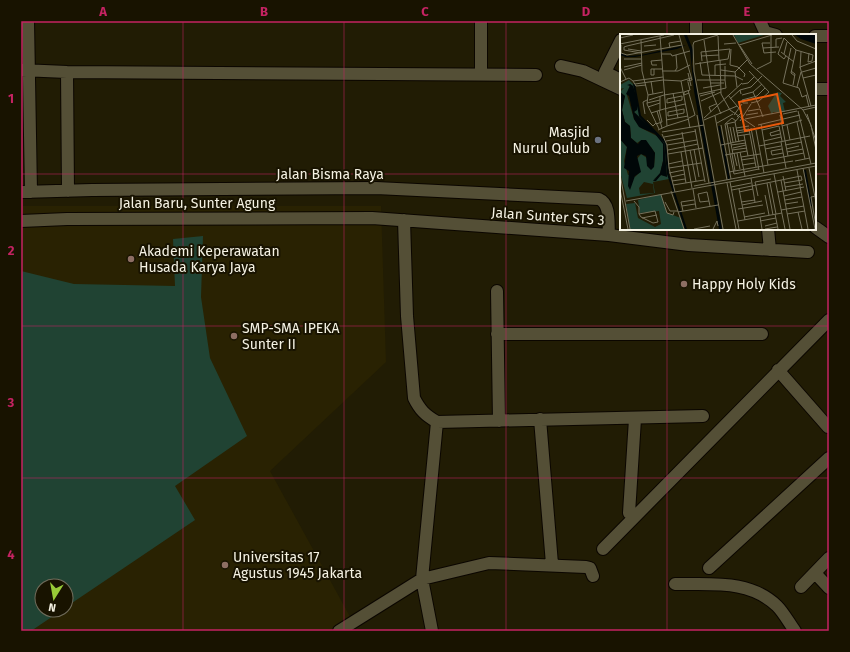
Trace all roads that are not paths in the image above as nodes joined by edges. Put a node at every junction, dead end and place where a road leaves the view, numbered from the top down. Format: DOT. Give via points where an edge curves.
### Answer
graph roads {
  1 [pos="28,21"];
  2 [pos="481,21"];
  3 [pos="696,21"];
  4 [pos="760,21"];
  5 [pos="696,34"];
  6 [pos="772,34"];
  7 [pos="816,36"];
  8 [pos="829,36"];
  9 [pos="620,42"];
  10 [pos="561,66"];
  11 [pos="25,71"];
  12 [pos="67,72"];
  13 [pos="481,74"];
  14 [pos="536,75"];
  15 [pos="620,80"];
  16 [pos="620,89"];
  17 [pos="816,89"];
  18 [pos="829,89"];
  19 [pos="68,191"];
  20 [pos="26,192"];
  21 [pos="372,218"];
  22 [pos="404,220"];
  23 [pos="21,221"];
  24 [pos="816,228"];
  25 [pos="768,230"];
  26 [pos="609,235"];
  27 [pos="829,237"];
  28 [pos="770,250"];
  29 [pos="808,252"];
  30 [pos="497,291"];
  31 [pos="829,320"];
  32 [pos="497,334"];
  33 [pos="762,334"];
  34 [pos="778,370"];
  35 [pos="704,416"];
  36 [pos="540,419"];
  37 [pos="635,419"];
  38 [pos="499,421"];
  39 [pos="436,422"];
  40 [pos="829,427"];
  41 [pos="829,458"];
  42 [pos="629,513"];
  43 [pos="602,549"];
  44 [pos="829,558"];
  45 [pos="552,564"];
  46 [pos="709,568"];
  47 [pos="815,573"];
  48 [pos="593,576"];
  49 [pos="422,579"];
  50 [pos="675,584"];
  51 [pos="801,587"];
  52 [pos="829,588"];
  53 [pos="340,631"];
  54 [pos="432,631"];
  55 [pos="795,631"];
  1 -- 11 [label="street"];
  2 -- 13 [label="street"];
  3 -- 5 [label="street"];
  4 -- 6 [label="street" via="765,32"];
  7 -- 8 [label="street"];
  9 -- 15 [label="street" via="605,72"];
  10 -- 16 [label="street" via="583,71"];
  11 -- 12 [label="street"];
  11 -- 20 [label="street"];
  12 -- 13 [label="street"];
  12 -- 19 [label="street"];
  13 -- 14 [label="street"];
  17 -- 18 [label="street"];
  19 -- 20 [label="street, Jalan Bisma Raya"];
  19 -- 26 [label="street, Jalan Bisma Raya" via="376,188 593,199 606,204"];
  21 -- 22 [label="street, Jalan Sunter STS 3"];
  21 -- 23 [label="street, Jalan Baru, Sunter Agung"];
  22 -- 26 [label="street, Jalan Sunter STS 3"];
  22 -- 39 [label="street" via="407,316 414,398 426,416"];
  24 -- 27 [label="street"];
  25 -- 28 [label="street"];
  26 -- 28 [label="street, Jalan Sunter STS 3" via="689,245"];
  28 -- 29 [label="street, Jalan Sunter STS 3"];
  30 -- 32 [label="street"];
  31 -- 34 [label="street"];
  32 -- 33 [label="street"];
  32 -- 38 [label="street"];
  34 -- 40 [label="street"];
  34 -- 43 [label="street"];
  35 -- 37 [label="street"];
  36 -- 37 [label="street"];
  36 -- 38 [label="street"];
  36 -- 45 [label="street"];
  37 -- 42 [label="street"];
  38 -- 39 [label="street"];
  39 -- 49 [label="street"];
  41 -- 46 [label="street"];
  44 -- 47 [label="street"];
  45 -- 48 [label="street" via="590,568"];
  45 -- 49 [label="street" via="489,563"];
  47 -- 51 [label="street"];
  47 -- 52 [label="street"];
  49 -- 53 [label="street"];
  49 -- 54 [label="street"];
  50 -- 55 [label="street" via="740,586 753,589 778,606"];
}
